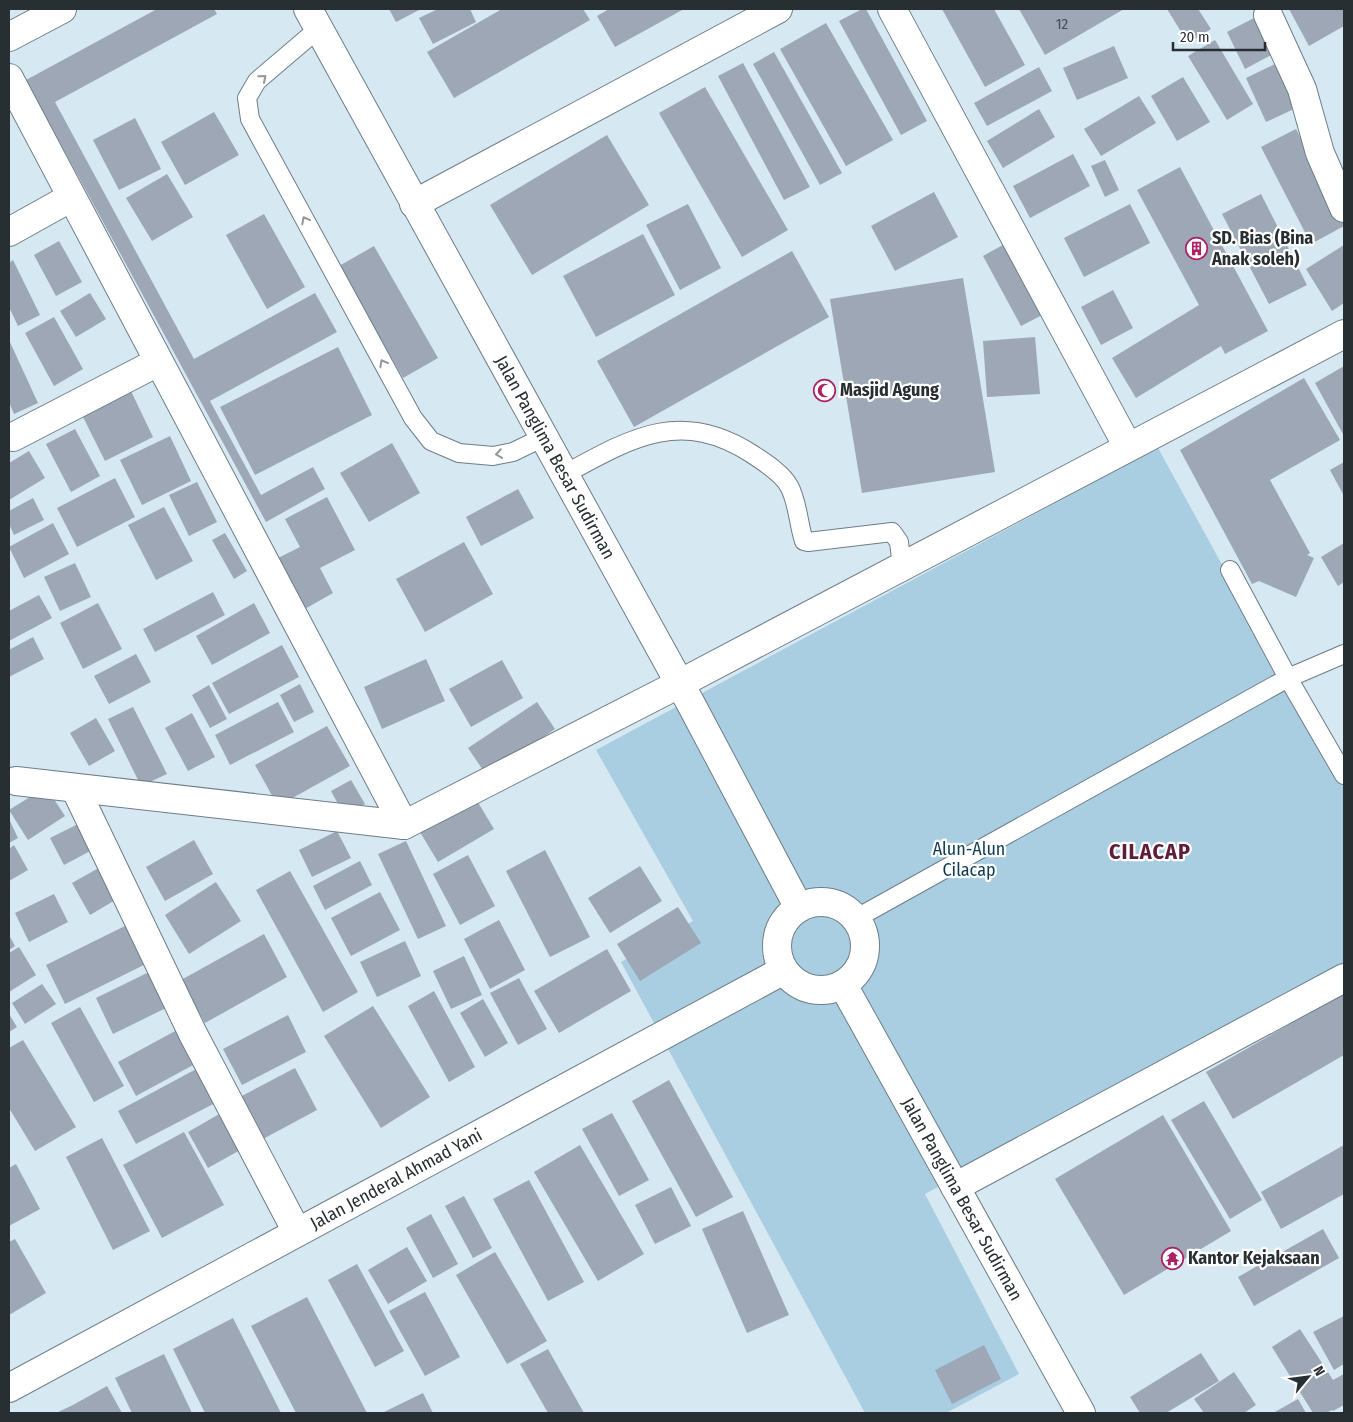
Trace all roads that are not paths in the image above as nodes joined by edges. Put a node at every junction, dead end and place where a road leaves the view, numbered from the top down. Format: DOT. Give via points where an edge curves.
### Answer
graph roads {
  1 [pos="62,9"];
  2 [pos="778,9"];
  3 [pos="892,9"];
  4 [pos="1268,15"];
  5 [pos="313,19"];
  6 [pos="9,37"];
  7 [pos="9,78"];
  8 [pos="70,198"];
  9 [pos="414,204"];
  10 [pos="1344,208"];
  11 [pos="9,232"];
  12 [pos="1344,334"];
  13 [pos="158,362"];
  14 [pos="13,437"];
  15 [pos="544,437"];
  16 [pos="1128,447"];
  17 [pos="565,474"];
  18 [pos="902,567"];
  19 [pos="1230,570"];
  20 [pos="1344,654"];
  21 [pos="1288,678"];
  22 [pos="679,684"];
  23 [pos="11,775"];
  24 [pos="1344,775"];
  25 [pos="75,788"];
  26 [pos="404,825"];
  27 [pos="799,908"];
  28 [pos="855,919"];
  29 [pos="784,970"];
  30 [pos="1344,978"];
  31 [pos="842,985"];
  32 [pos="955,1187"];
  33 [pos="297,1232"];
  34 [pos="9,1388"];
  35 [pos="1081,1413"];
  1 -- 6 [label="street"];
  2 -- 9 [label="street"];
  3 -- 16 [label="street"];
  4 -- 10 [label="street" via="1302,88 1320,153"];
  5 -- 9 [label="street, Jalan Panglima Besar Sudirman"];
  15 -- 5 [label="lane, one-way" via="513,452 493,456 459,452 430,441 413,418 250,118 248,98 257,81"];
  7 -- 8 [label="street"];
  8 -- 11 [label="street"];
  8 -- 13 [label="street"];
  9 -- 15 [label="street, Jalan Panglima Besar Sudirman"];
  12 -- 16 [label="street"];
  13 -- 14 [label="street"];
  13 -- 26 [label="street"];
  15 -- 17 [label="street, Jalan Panglima Besar Sudirman"];
  16 -- 18 [label="street"];
  17 -- 18 [label="lane" via="603,453 645,436 678,429 706,432 734,443 784,479 792,494 804,541 892,532 899,542"];
  17 -- 22 [label="street, Jalan Panglima Besar Sudirman"];
  18 -- 22 [label="street"];
  19 -- 21 [label="lane"];
  20 -- 21 [label="lane"];
  21 -- 24 [label="lane"];
  21 -- 28 [label="lane"];
  22 -- 26 [label="street"];
  22 -- 27 [label="street, Jalan Panglima Besar Sudirman"];
  23 -- 25 [label="street"];
  25 -- 26 [label="street"];
  25 -- 33 [label="street" via="193,1034"];
  27 -- 28 [label="street" via="829,903 844,908"];
  27 -- 29 [label="street" via="788,916 781,928 778,955"];
  28 -- 31 [label="street" via="863,932 865,947 855,976"];
  29 -- 31 [label="street" via="795,982 810,989 827,991"];
  29 -- 33 [label="street, Jalan Jenderal Ahmad Yani"];
  30 -- 32 [label="street"];
  31 -- 32 [label="street, Jalan Panglima Besar Sudirman"];
  32 -- 35 [label="street, Jalan Panglima Besar Sudirman"];
  33 -- 34 [label="street, Jalan Jenderal Ahmad Yani"];
}
